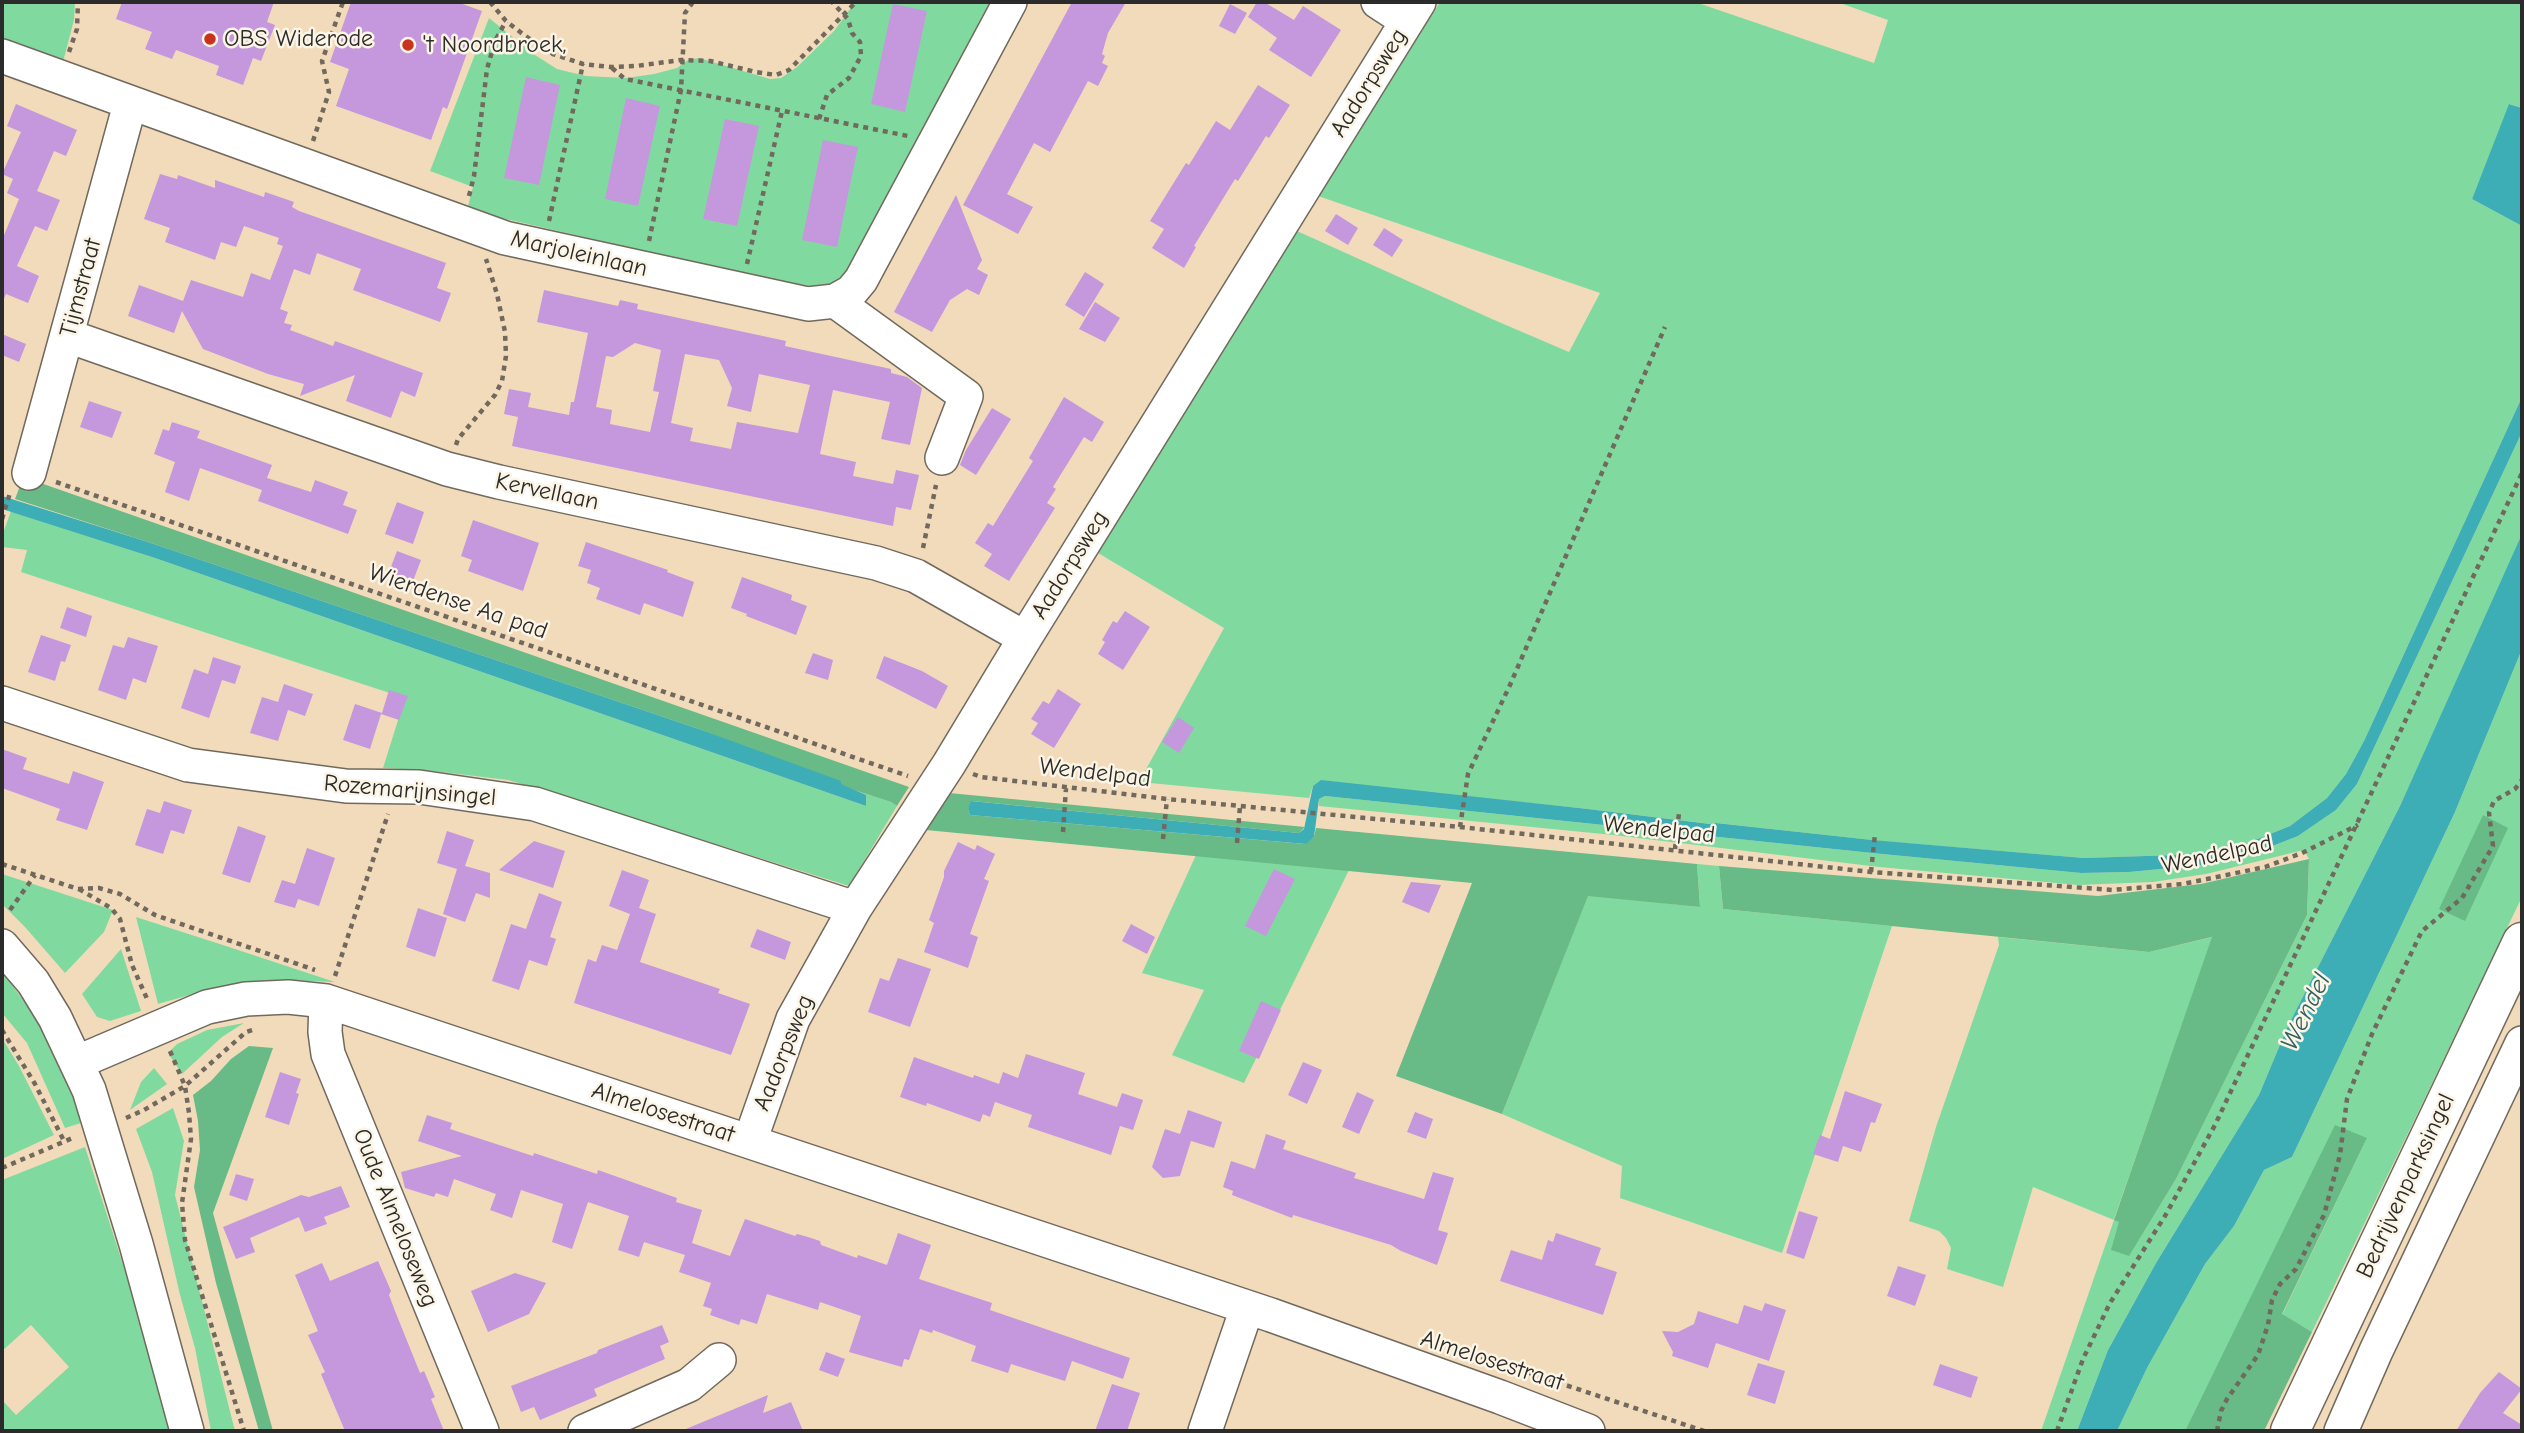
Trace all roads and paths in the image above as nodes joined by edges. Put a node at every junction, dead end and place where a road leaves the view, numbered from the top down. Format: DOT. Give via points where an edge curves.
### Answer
graph roads {
  1 [pos="78,2"];
  2 [pos="343,2"];
  3 [pos="490,2"];
  4 [pos="693,2"];
  5 [pos="832,2"];
  6 [pos="856,2"];
  7 [pos="1010,2"];
  8 [pos="1378,2"];
  9 [pos="1413,11"];
  10 [pos="844,14"];
  11 [pos="506,21"];
  12 [pos="2,56"];
  13 [pos="681,60"];
  14 [pos="583,64"];
  15 [pos="611,67"];
  16 [pos="59,78"];
  17 [pos="681,90"];
  18 [pos="130,104"];
  19 [pos="782,111"];
  20 [pos="819,118"];
  21 [pos="934,146"];
  22 [pos="304,167"];
  23 [pos="471,228"];
  24 [pos="543,248"];
  25 [pos="643,269"];
  26 [pos="743,290"];
  27 [pos="835,301"];
  28 [pos="1665,327"];
  29 [pos="68,336"];
  30 [pos="942,458"];
  31 [pos="447,469"];
  32 [pos="2522,473"];
  33 [pos="21,478"];
  34 [pos="2,519"];
  35 [pos="916,576"];
  36 [pos="1025,638"];
  37 [pos="2,703"];
  38 [pos="943,775"];
  39 [pos="2522,780"];
  40 [pos="397,787"];
  41 [pos="1066,788"];
  42 [pos="1167,799"];
  43 [pos="1240,806"];
  44 [pos="1679,813"];
  45 [pos="2358,825"];
  46 [pos="1460,827"];
  47 [pos="1063,832"];
  48 [pos="1875,834"];
  49 [pos="1163,839"];
  50 [pos="1237,843"];
  51 [pos="1675,849"];
  52 [pos="2,864"];
  53 [pos="1871,872"];
  54 [pos="35,875"];
  55 [pos="855,908"];
  56 [pos="9,910"];
  57 [pos="2522,942"];
  58 [pos="2,946"];
  59 [pos="330,989"];
  60 [pos="160,1027"];
  61 [pos="257,1028"];
  62 [pos="2,1030"];
  63 [pos="2522,1043"];
  64 [pos="78,1062"];
  65 [pos="185,1086"];
  66 [pos="102,1127"];
  67 [pos="64,1141"];
  68 [pos="750,1141"];
  69 [pos="2,1168"];
  70 [pos="1247,1308"];
  71 [pos="1466,1352"];
  72 [pos="719,1360"];
  73 [pos="187,1431"];
  74 [pos="244,1431"];
  75 [pos="482,1431"];
  76 [pos="584,1431"];
  77 [pos="1205,1431"];
  78 [pos="1588,1431"];
  79 [pos="1704,1431"];
  80 [pos="2057,1431"];
  81 [pos="2217,1431"];
  82 [pos="2290,1431"];
  83 [pos="2341,1431"];
  1 -- 16 [label="path" via="76,29"];
  2 -- 22 [label="path" via="322,61 329,92"];
  3 -- 11 [label="path"];
  4 -- 13 [label="path" via="685,13"];
  5 -- 10 [label="path"];
  6 -- 10 [label="path"];
  7 -- 21 [label="street"];
  8 -- 9 [label="street"];
  9 -- 36 [label="street, Aadorpsweg"];
  10 -- 13 [label="path" via="789,69 775,75 710,61"];
  10 -- 20 [label="path" via="860,42 861,55 849,78 827,94"];
  11 -- 14 [label="path" via="553,54"];
  11 -- 23 [label="path" via="487,69 474,176 465,210"];
  12 -- 16 [label="street, Marjoleinlaan"];
  13 -- 15 [label="path"];
  13 -- 17 [label="path"];
  14 -- 15 [label="path"];
  14 -- 24 [label="path"];
  15 -- 17 [label="path" via="625,79"];
  16 -- 18 [label="street, Marjoleinlaan"];
  17 -- 19 [label="path"];
  17 -- 25 [label="path"];
  18 -- 22 [label="street, Marjoleinlaan"];
  18 -- 29 [label="street, Tijmstraat"];
  19 -- 20 [label="path"];
  19 -- 26 [label="path"];
  20 -- 21 [label="path" via="914,137"];
  21 -- 27 [label="street" via="861,280"];
  22 -- 23 [label="street, Marjoleinlaan"];
  23 -- 24 [label="street, Marjoleinlaan"];
  23 -- 31 [label="path" via="497,293 506,356 495,395 458,439"];
  24 -- 25 [label="street, Marjoleinlaan"];
  25 -- 26 [label="street, Marjoleinlaan"];
  26 -- 27 [label="street, Marjoleinlaan" via="808,304"];
  27 -- 30 [label="street" via="966,396"];
  28 -- 46 [label="path" via="1468,774"];
  29 -- 31 [label="street, Kervellaan"];
  29 -- 33 [label="street, Tijmstraat"];
  30 -- 35 [label="path"];
  31 -- 35 [label="street, Kervellaan" via="876,563"];
  32 -- 45 [label="path"];
  33 -- 34 [label="path"];
  33 -- 38 [label="path, Wierdense Aa pad"];
  35 -- 36 [label="street, Kervellaan"];
  36 -- 38 [label="street, Aadorpsweg"];
  37 -- 40 [label="street, Rozemarijnsingel" via="188,765 346,786"];
  38 -- 41 [label="path, Wendelpad"];
  38 -- 55 [label="street, Aadorpsweg"];
  39 -- 81 [label="path" via="2494,801 2489,813 2493,846 2462,898 2422,931 2372,1034 2347,1098 2340,1156 2324,1215 2296,1269 2276,1292 2258,1355 2227,1399"];
  40 -- 55 [label="street, Rozemarijnsingel" via="535,804"];
  40 -- 59 [label="path"];
  41 -- 42 [label="path, Wendelpad"];
  41 -- 47 [label="path"];
  42 -- 43 [label="path, Wendelpad"];
  42 -- 49 [label="path"];
  43 -- 46 [label="path, Wendelpad"];
  43 -- 50 [label="path"];
  44 -- 51 [label="path"];
  45 -- 53 [label="path, Wendelpad" via="2265,867 2183,884 2112,890"];
  45 -- 80 [label="path" via="2215,1125 2110,1303 2083,1359"];
  46 -- 51 [label="path, Wendelpad"];
  48 -- 53 [label="path"];
  51 -- 53 [label="path, Wendelpad"];
  52 -- 54 [label="path"];
  54 -- 56 [label="path"];
  54 -- 60 [label="path" via="78,889 111,908 120,919 132,965"];
  55 -- 68 [label="street, Aadorpsweg" via="793,1019"];
  57 -- 82 [label="highway, Bedrijvenparksingel"];
  58 -- 64 [label="street" via="33,982"];
  59 -- 60 [label="street, Almelosestraat" via="207,1007"];
  59 -- 68 [label="street, Almelosestraat"];
  59 -- 75 [label="street, Oude Almeloseweg" via="325,1032 328,1054"];
  60 -- 64 [label="street, Almelosestraat"];
  60 -- 65 [label="path"];
  61 -- 65 [label="path" via="246,1032"];
  62 -- 67 [label="path"];
  63 -- 83 [label="street"];
  64 -- 66 [label="street"];
  65 -- 66 [label="path"];
  65 -- 74 [label="path" via="191,1139 182,1203 185,1240"];
  66 -- 67 [label="path"];
  66 -- 73 [label="street"];
  67 -- 69 [label="path"];
  68 -- 70 [label="street, Almelosestraat"];
  70 -- 77 [label="street"];
  70 -- 78 [label="street, Almelosestraat"];
  71 -- 79 [label="path, Almelosestraat"];
  72 -- 76 [label="street" via="689,1385"];
}
